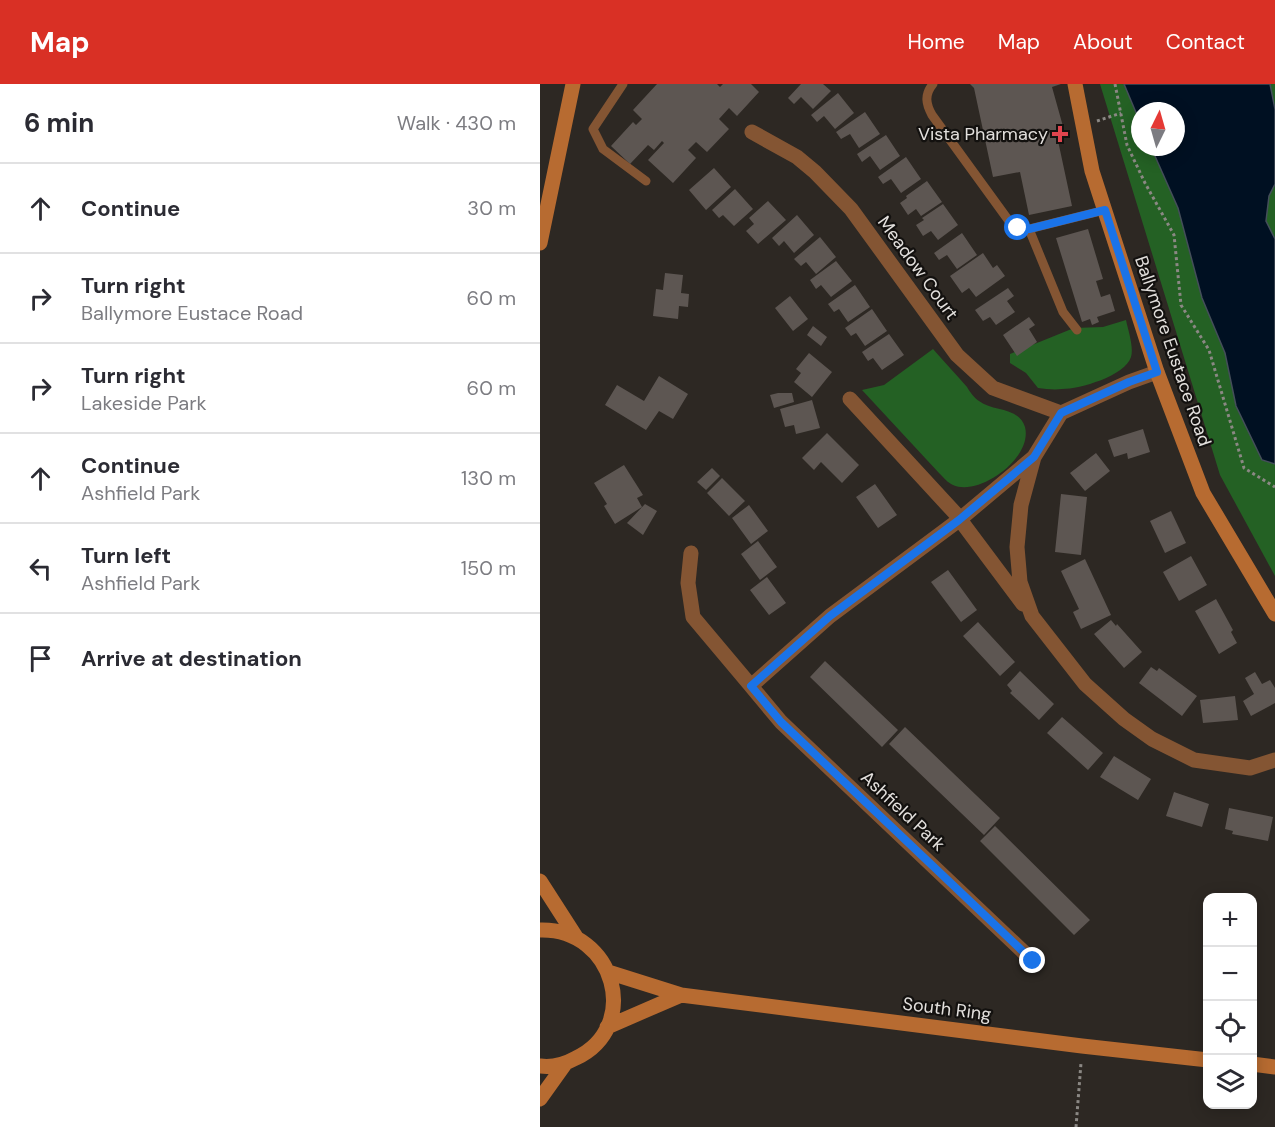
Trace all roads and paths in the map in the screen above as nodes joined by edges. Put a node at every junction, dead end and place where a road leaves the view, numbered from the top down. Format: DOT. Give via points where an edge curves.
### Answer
graph roads {
  1 [pos="573,84"];
  2 [pos="623,84"];
  3 [pos="933,84"];
  4 [pos="1075,84"];
  5 [pos="1115,84"];
  6 [pos="1120,112"];
  7 [pos="1084,126"];
  8 [pos="752,132"];
  9 [pos="646,181"];
  10 [pos="1105,210"];
  11 [pos="1029,229"];
  12 [pos="540,243"];
  13 [pos="1077,330"];
  14 [pos="1157,372"];
  15 [pos="850,399"];
  16 [pos="1061,413"];
  17 [pos="1034,457"];
  18 [pos="1275,487"];
  19 [pos="988,496"];
  20 [pos="1021,507"];
  21 [pos="959,520"];
  22 [pos="691,553"];
  23 [pos="1275,614"];
  24 [pos="1032,616"];
  25 [pos="751,686"];
  26 [pos="1275,760"];
  27 [pos="540,881"];
  28 [pos="540,930"];
  29 [pos="576,937"];
  30 [pos="1033,961"];
  31 [pos="608,972"];
  32 [pos="681,995"];
  33 [pos="607,1027"];
  34 [pos="1082,1046"];
  35 [pos="1203,1059"];
  36 [pos="565,1064"];
  37 [pos="1257,1065"];
  38 [pos="540,1066"];
  39 [pos="1275,1067"];
  40 [pos="540,1099"];
  41 [pos="1076,1127"];
  1 -- 12 [label="main road"];
  2 -- 9 [label="lane" via="593,129 603,149"];
  3 -- 11 [label="lane" via="926,97 932,116 1009,221 1018,228"];
  4 -- 7 [label="main road, Ballymore Eustace Road"];
  5 -- 6 [label="path"];
  6 -- 7 [label="path"];
  6 -- 18 [label="path" via="1127,145 1174,235 1181,304 1209,350 1244,468"];
  7 -- 10 [label="main road, Ballymore Eustace Road" via="1092,171"];
  8 -- 16 [label="street, Meadow Court" via="797,157 851,209 957,355 993,388"];
  10 -- 11 [label="lane"];
  10 -- 14 [label="main road, Ballymore Eustace Road"];
  11 -- 13 [label="lane" via="1063,312"];
  14 -- 16 [label="street"];
  14 -- 23 [label="main road, Ballymore Eustace Road" via="1203,493"];
  15 -- 21 [label="street"];
  16 -- 17 [label="street"];
  17 -- 19 [label="street"];
  17 -- 20 [label="street"];
  19 -- 20 [label="street" via="1005,492 1015,497"];
  19 -- 21 [label="street"];
  20 -- 24 [label="street" via="1017,548 1020,582"];
  21 -- 24 [label="street"];
  21 -- 25 [label="street" via="830,616"];
  22 -- 25 [label="street, Ashfield Park" via="688,583 693,617"];
  24 -- 26 [label="street" via="1085,684 1152,739 1194,760 1250,768"];
  25 -- 30 [label="street, Ashfield Park" via="781,722"];
  27 -- 29 [label="main road"];
  28 -- 29 [label="main road"];
  29 -- 31 [label="main road" via="590,946"];
  31 -- 32 [label="main road, South Ring"];
  31 -- 33 [label="main road" via="613,1000"];
  32 -- 33 [label="main road"];
  32 -- 34 [label="main road, South Ring"];
  33 -- 36 [label="main road" via="596,1043"];
  34 -- 35 [label="main road, South Ring"];
  34 -- 41 [label="path"];
  36 -- 38 [label="main road"];
  36 -- 40 [label="main road"];
  37 -- 39 [label="main road"];
}
